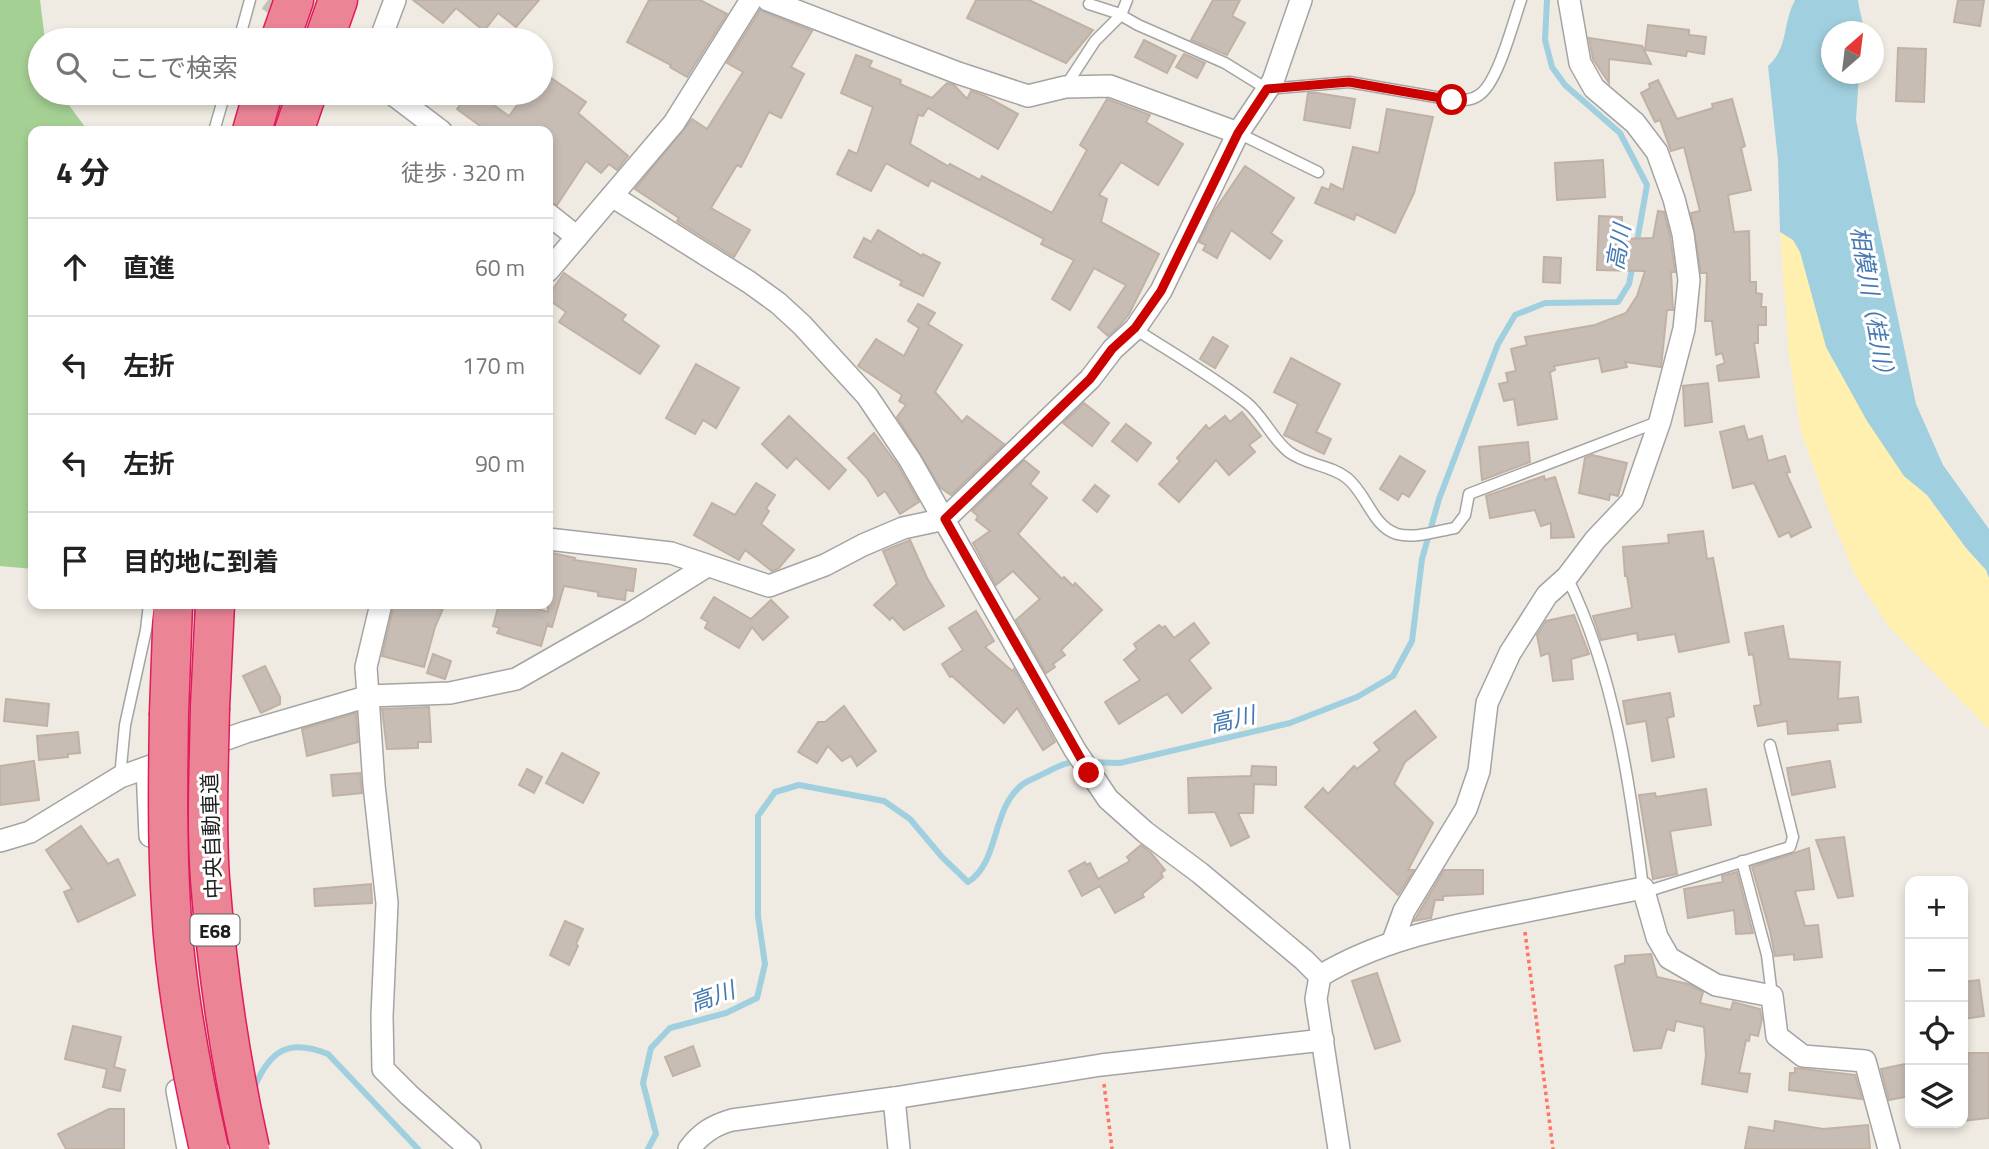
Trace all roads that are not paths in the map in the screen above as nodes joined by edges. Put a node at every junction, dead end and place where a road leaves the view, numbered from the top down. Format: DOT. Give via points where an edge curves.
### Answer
graph roads {
  1 [pos="250,0"];
  2 [pos="294,0"];
  3 [pos="338,0"];
  4 [pos="395,0"];
  5 [pos="751,0"];
  6 [pos="768,0"];
  7 [pos="1128,0"];
  8 [pos="1301,0"];
  9 [pos="1521,0"];
  10 [pos="1569,0"];
  11 [pos="1089,4"];
  12 [pos="1121,15"];
  13 [pos="242,28"];
  14 [pos="284,28"];
  15 [pos="328,28"];
  16 [pos="384,28"];
  17 [pos="1065,87"];
  18 [pos="1267,89"];
  19 [pos="222,105"];
  20 [pos="260,105"];
  21 [pos="303,105"];
  22 [pos="407,105"];
  23 [pos="215,126"];
  24 [pos="254,126"];
  25 [pos="297,126"];
  26 [pos="434,126"];
  27 [pos="1238,133"];
  28 [pos="1318,172"];
  29 [pos="612,196"];
  30 [pos="553,218"];
  31 [pos="577,237"];
  32 [pos="553,265"];
  33 [pos="1135,328"];
  34 [pos="1660,421"];
  35 [pos="945,519"];
  36 [pos="553,540"];
  37 [pos="707,566"];
  38 [pos="1567,577"];
  39 [pos="148,609"];
  40 [pos="173,609"];
  41 [pos="215,609"];
  42 [pos="381,609"];
  43 [pos="369,696"];
  44 [pos="1770,745"];
  45 [pos="147,768"];
  46 [pos="120,777"];
  47 [pos="0,841"];
  48 [pos="1742,861"];
  49 [pos="1644,890"];
  50 [pos="1393,941"];
  51 [pos="1320,976"];
  52 [pos="1772,996"];
  53 [pos="1323,1040"];
  54 [pos="894,1098"];
  55 [pos="188,1149"];
  56 [pos="209,1149"];
  57 [pos="250,1149"];
  58 [pos="470,1149"];
  59 [pos="689,1149"];
  60 [pos="899,1149"];
  61 [pos="1339,1149"];
  62 [pos="1889,1149"];
  1 -- 13 [label="lane"];
  2 -- 14 [label="highway"];
  3 -- 15 [label="highway"];
  4 -- 16 [label="street"];
  5 -- 29 [label="street" via="674,123"];
  6 -- 17 [label="street" via="1028,96"];
  7 -- 12 [label="lane"];
  8 -- 18 [label="street"];
  9 -- 18 [label="lane" via="1486,90 1468,100 1349,82"];
  10 -- 34 [label="street" via="1580,64 1594,88 1635,123 1657,152 1683,234 1689,280 1684,329"];
  11 -- 12 [label="lane"];
  12 -- 17 [label="lane" via="1095,41"];
  12 -- 18 [label="lane" via="1225,63"];
  17 -- 27 [label="street" via="1110,86"];
  18 -- 27 [label="street"];
  19 -- 23 [label="lane"];
  20 -- 24 [label="highway"];
  21 -- 25 [label="highway"];
  22 -- 26 [label="street"];
  27 -- 28 [label="lane"];
  27 -- 33 [label="street" via="1161,291"];
  29 -- 31 [label="street"];
  29 -- 35 [label="street" via="749,282 802,325 867,396"];
  30 -- 31 [label="street"];
  31 -- 32 [label="street"];
  33 -- 34 [label="lane" via="1250,406 1281,446 1297,458 1345,476 1380,523 1398,534 1455,528 1465,515 1469,494"];
  33 -- 35 [label="street" via="1090,379"];
  34 -- 38 [label="street" via="1632,501"];
  35 -- 37 [label="street" via="903,528 769,586"];
  35 -- 51 [label="street" via="1075,750 1108,799"];
  36 -- 37 [label="street" via="671,553"];
  37 -- 43 [label="street" via="516,679 450,693"];
  38 -- 49 [label="lane" via="1612,704"];
  38 -- 50 [label="street" via="1547,595 1510,653 1488,704 1479,771 1466,809 1404,911"];
  39 -- 46 [label="lane" via="125,725"];
  40 -- 56 [label="highway, 中央自動車道 / E68, bridge" via="167,812 171,908 182,1002"];
  41 -- 57 [label="highway, 中央自動車道 / E68, bridge" via="210,876 230,1052"];
  42 -- 43 [label="street" via="366,667"];
  43 -- 45 [label="street" via="246,732"];
  43 -- 58 [label="street" via="387,903 383,1069"];
  44 -- 48 [label="lane" via="1793,843"];
  45 -- 46 [label="street"];
  45 -- 55 [label="street" via="161,979"];
  46 -- 47 [label="street" via="30,832"];
  48 -- 49 [label="lane"];
  48 -- 52 [label="lane" via="1767,955"];
  49 -- 50 [label="street"];
  49 -- 52 [label="street" via="1657,937 1669,958 1716,985"];
  50 -- 51 [label="street"];
  51 -- 53 [label="street" via="1316,999"];
  52 -- 62 [label="street" via="1777,1036 1803,1056 1865,1061"];
  53 -- 54 [label="street" via="1101,1065"];
  53 -- 61 [label="street"];
  54 -- 59 [label="street" via="732,1120 714,1125"];
  54 -- 60 [label="street"];
}
